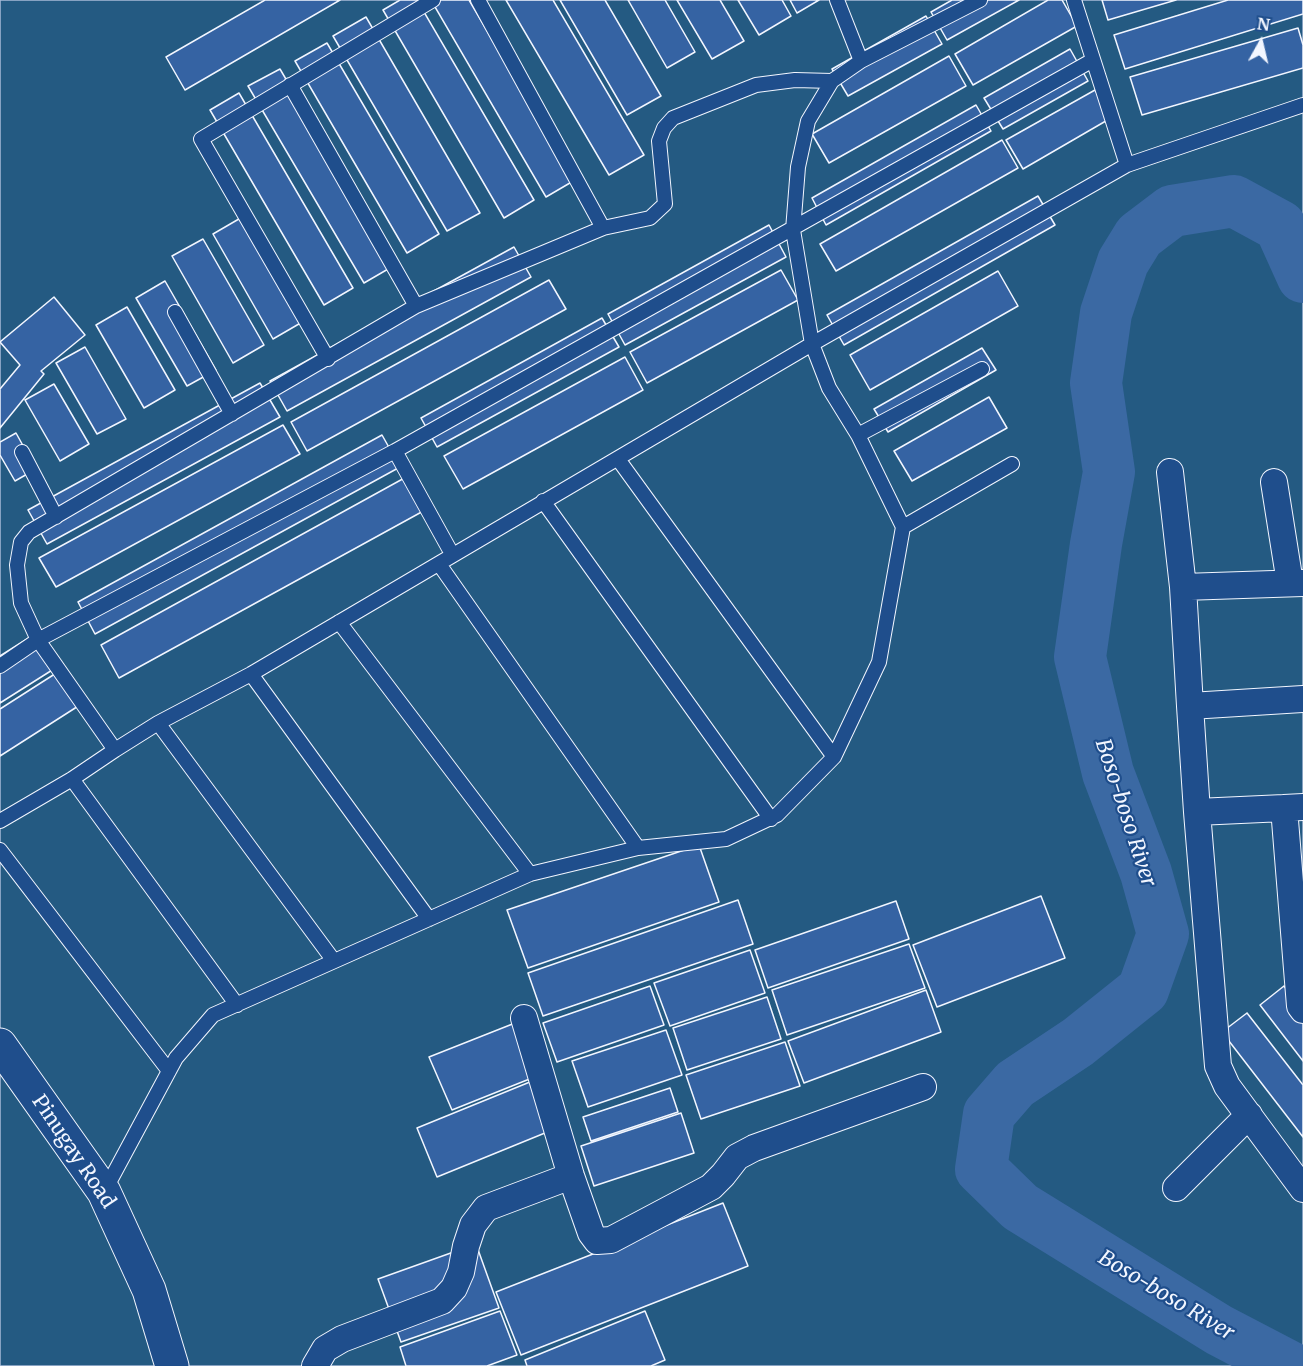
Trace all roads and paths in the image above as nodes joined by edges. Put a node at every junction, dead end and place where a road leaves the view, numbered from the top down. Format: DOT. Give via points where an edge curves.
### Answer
graph roads {
  1 [pos="433,0"];
  2 [pos="478,0"];
  3 [pos="837,0"];
  4 [pos="980,0"];
  5 [pos="1074,0"];
  6 [pos="1093,60"];
  7 [pos="861,61"];
  8 [pos="832,81"];
  9 [pos="290,86"];
  10 [pos="1303,105"];
  11 [pos="1127,165"];
  12 [pos="603,228"];
  13 [pos="793,230"];
  14 [pos="416,306"];
  15 [pos="175,312"];
  16 [pos="812,344"];
  17 [pos="328,359"];
  18 [pos="982,369"];
  19 [pos="232,414"];
  20 [pos="858,435"];
  21 [pos="22,452"];
  22 [pos="395,452"];
  23 [pos="618,459"];
  24 [pos="1012,464"];
  25 [pos="1170,472"];
  26 [pos="1274,482"];
  27 [pos="543,501"];
  28 [pos="56,516"];
  29 [pos="903,527"];
  30 [pos="452,554"];
  31 [pos="439,564"];
  32 [pos="1297,583"];
  33 [pos="1183,587"];
  34 [pos="339,622"];
  35 [pos="38,640"];
  36 [pos="0,666"];
  37 [pos="251,674"];
  38 [pos="1303,699"];
  39 [pos="1190,706"];
  40 [pos="159,723"];
  41 [pos="115,750"];
  42 [pos="834,757"];
  43 [pos="72,779"];
  44 [pos="1294,807"];
  45 [pos="1197,812"];
  46 [pos="771,819"];
  47 [pos="0,821"];
  48 [pos="638,848"];
  49 [pos="0,850"];
  50 [pos="530,874"];
  51 [pos="429,919"];
  52 [pos="334,961"];
  53 [pos="237,1005"];
  54 [pos="1303,1010"];
  55 [pos="524,1018"];
  56 [pos="0,1045"];
  57 [pos="169,1071"];
  58 [pos="923,1087"];
  59 [pos="1249,1115"];
  60 [pos="571,1176"];
  61 [pos="1176,1188"];
  62 [pos="1303,1189"];
  63 [pos="104,1192"];
  64 [pos="172,1366"];
  65 [pos="315,1366"];
  1 -- 9 [label="lane"];
  2 -- 12 [label="lane"];
  3 -- 7 [label="lane"];
  4 -- 7 [label="lane"];
  5 -- 6 [label="lane"];
  6 -- 11 [label="lane"];
  6 -- 13 [label="lane"];
  7 -- 8 [label="lane"];
  8 -- 12 [label="lane" via="795,80 756,86 673,118 659,141 665,204 650,218"];
  8 -- 13 [label="lane" via="808,120 798,167"];
  9 -- 14 [label="lane"];
  9 -- 17 [label="lane" via="201,139"];
  10 -- 11 [label="lane"];
  11 -- 16 [label="lane"];
  12 -- 14 [label="lane"];
  13 -- 16 [label="lane"];
  13 -- 22 [label="lane"];
  14 -- 17 [label="lane"];
  15 -- 19 [label="lane"];
  16 -- 20 [label="lane" via="829,388"];
  16 -- 23 [label="lane"];
  17 -- 19 [label="lane"];
  18 -- 20 [label="lane"];
  19 -- 28 [label="lane"];
  20 -- 29 [label="lane"];
  21 -- 28 [label="lane"];
  22 -- 30 [label="lane"];
  22 -- 35 [label="lane"];
  23 -- 27 [label="lane"];
  23 -- 42 [label="lane"];
  24 -- 29 [label="lane"];
  25 -- 33 [label="street"];
  26 -- 32 [label="street"];
  27 -- 30 [label="lane"];
  27 -- 46 [label="lane"];
  28 -- 35 [label="lane" via="29,532 21,542 16,565 21,603"];
  29 -- 42 [label="lane" via="879,662"];
  30 -- 31 [label="lane"];
  31 -- 34 [label="lane"];
  31 -- 48 [label="lane"];
  32 -- 33 [label="street"];
  33 -- 39 [label="street"];
  34 -- 37 [label="lane"];
  34 -- 50 [label="lane"];
  35 -- 36 [label="lane"];
  35 -- 41 [label="lane"];
  37 -- 40 [label="lane"];
  37 -- 51 [label="lane"];
  38 -- 39 [label="street"];
  39 -- 45 [label="street"];
  40 -- 41 [label="lane"];
  40 -- 52 [label="lane"];
  41 -- 43 [label="lane"];
  42 -- 46 [label="lane"];
  43 -- 47 [label="lane"];
  43 -- 53 [label="lane"];
  44 -- 45 [label="street"];
  44 -- 54 [label="street"];
  45 -- 59 [label="street" via="1218,1066 1227,1086"];
  46 -- 48 [label="lane" via="726,839"];
  48 -- 50 [label="lane"];
  49 -- 57 [label="lane"];
  50 -- 51 [label="lane"];
  51 -- 52 [label="lane"];
  52 -- 53 [label="lane"];
  53 -- 57 [label="lane" via="213,1015"];
  55 -- 60 [label="street"];
  56 -- 63 [label="street, Pinugay Road"];
  57 -- 63 [label="lane"];
  58 -- 60 [label="street" via="754,1148 736,1157 711,1187 611,1240 597,1241 591,1233"];
  59 -- 61 [label="street"];
  59 -- 62 [label="street"];
  60 -- 65 [label="street" via="486,1208 473,1225 454,1288 442,1301 342,1339 325,1349"];
  63 -- 64 [label="street, Pinugay Road" via="149,1290"];
}
